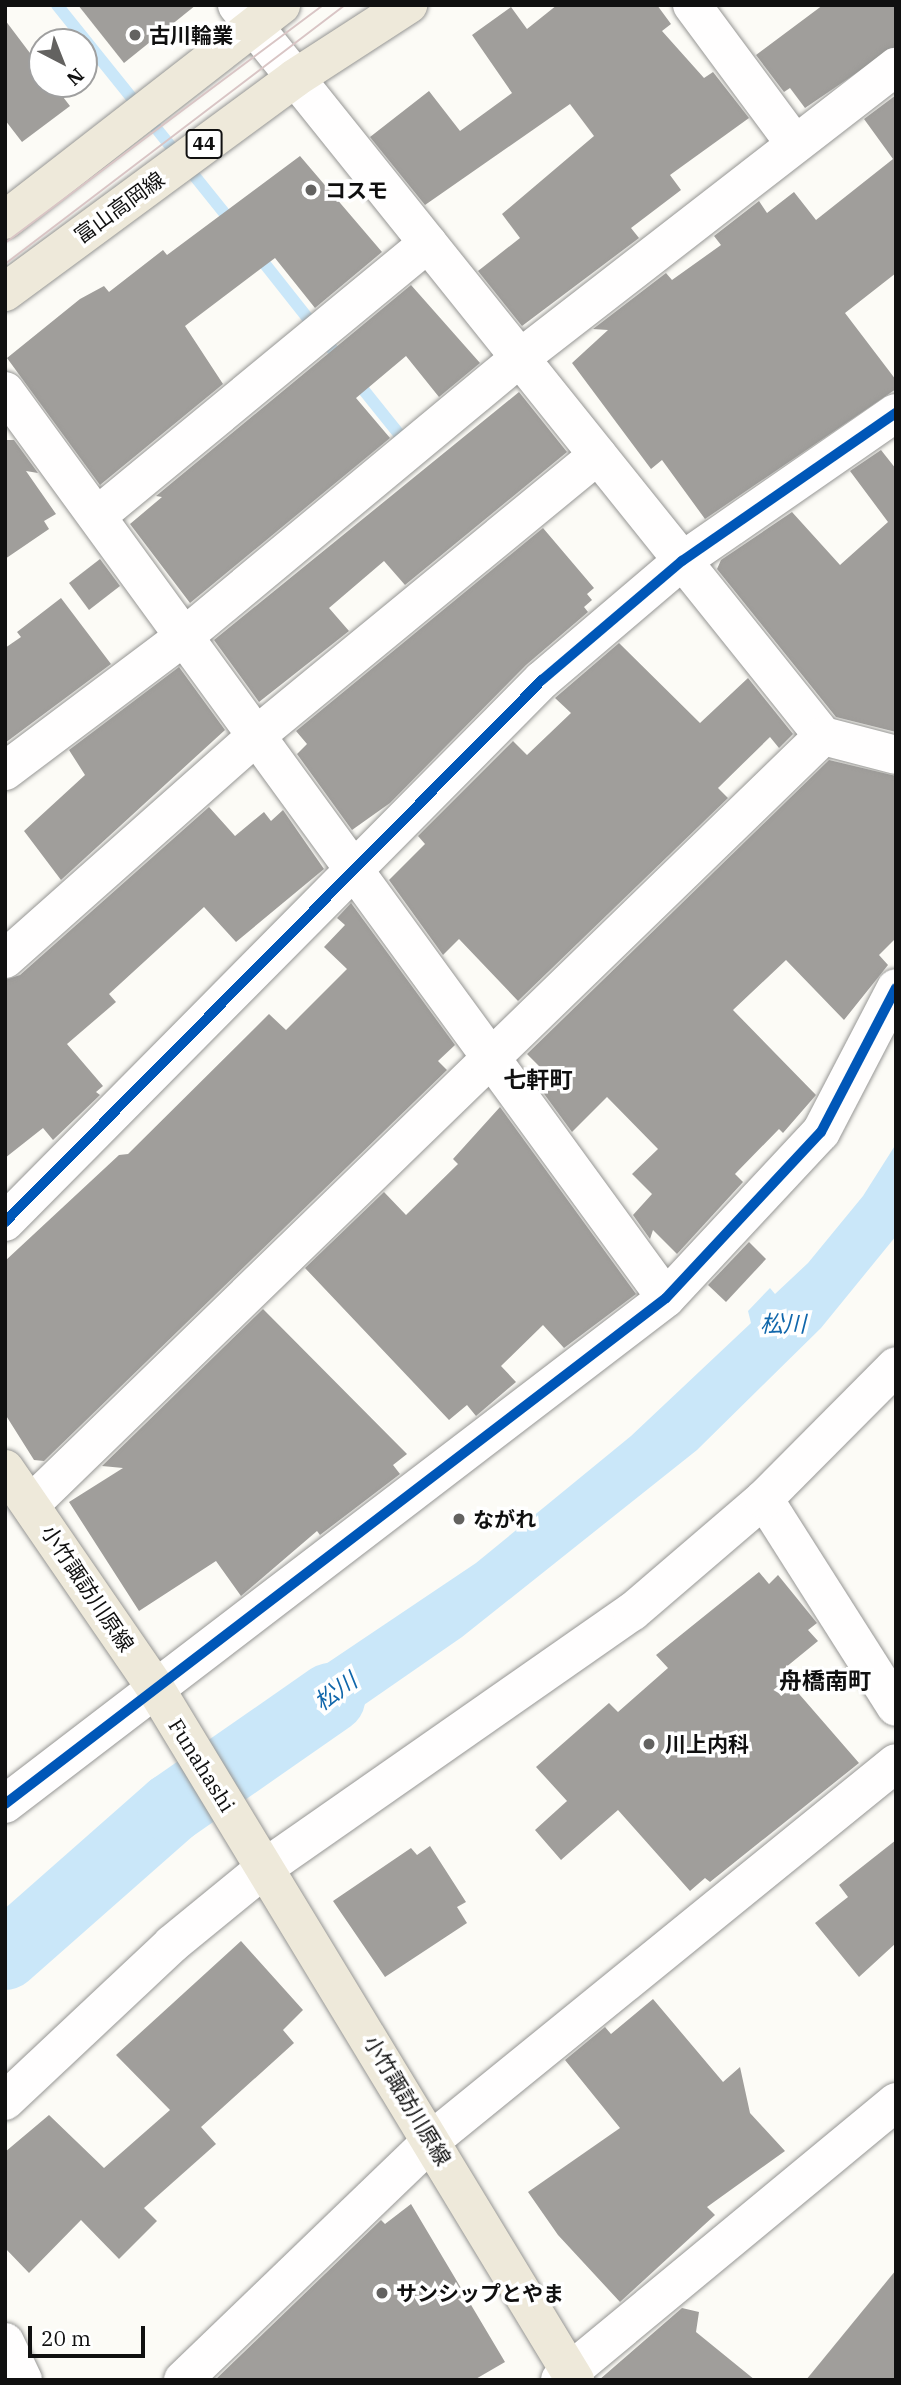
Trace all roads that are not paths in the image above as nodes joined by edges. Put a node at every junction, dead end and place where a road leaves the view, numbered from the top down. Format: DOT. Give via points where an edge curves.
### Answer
graph roads {
  1 [pos="408,5"];
  2 [pos="692,5"];
  3 [pos="257,12"];
  4 [pos="896,67"];
  5 [pos="295,78"];
  6 [pos="795,144"];
  7 [pos="5,220"];
  8 [pos="428,243"];
  9 [pos="5,292"];
  10 [pos="519,359"];
  11 [pos="5,391"];
  12 [pos="896,413"];
  13 [pos="598,455"];
  14 [pos="97,516"];
  15 [pos="682,561"];
  16 [pos="186,635"];
  17 [pos="257,734"];
  18 [pos="823,736"];
  19 [pos="896,755"];
  20 [pos="5,771"];
  21 [pos="358,872"];
  22 [pos="5,959"];
  23 [pos="896,988"];
  24 [pos="493,1058"];
  25 [pos="5,1222"];
  26 [pos="666,1298"];
  27 [pos="896,1366"];
  28 [pos="5,1469"];
  29 [pos="764,1499"];
  30 [pos="31,1504"];
  31 [pos="160,1697"];
  32 [pos="896,1707"];
  33 [pos="896,1763"];
  34 [pos="5,1804"];
  35 [pos="238,1822"];
  36 [pos="266,1867"];
  37 [pos="5,2101"];
  38 [pos="896,2102"];
  39 [pos="433,2139"];
  40 [pos="5,2342"];
  41 [pos="568,2377"];
  42 [pos="23,2380"];
  43 [pos="183,2380"];
  1 -- 5 [label="main road, 富山高岡線 / 44"];
  2 -- 6 [label="street"];
  3 -- 5 [label="street"];
  3 -- 7 [label="main road"];
  4 -- 6 [label="street"];
  5 -- 8 [label="street"];
  5 -- 9 [label="main road, 富山高岡線 / 44"];
  6 -- 10 [label="street"];
  8 -- 10 [label="street"];
  8 -- 14 [label="street"];
  10 -- 13 [label="street"];
  10 -- 16 [label="street"];
  11 -- 14 [label="street"];
  12 -- 15 [label="street"];
  13 -- 15 [label="street"];
  13 -- 17 [label="street"];
  14 -- 16 [label="street"];
  15 -- 18 [label="street"];
  15 -- 21 [label="street" via="542,680"];
  16 -- 17 [label="street"];
  16 -- 20 [label="street"];
  17 -- 21 [label="street"];
  17 -- 22 [label="street"];
  18 -- 19 [label="street"];
  18 -- 24 [label="street"];
  21 -- 24 [label="street"];
  21 -- 25 [label="street"];
  23 -- 26 [label="street" via="821,1132"];
  24 -- 26 [label="street"];
  24 -- 30 [label="street"];
  26 -- 31 [label="street"];
  27 -- 29 [label="street"];
  28 -- 30 [label="main road, 小竹諏訪川原線"];
  29 -- 32 [label="street"];
  29 -- 36 [label="street" via="632,1612"];
  30 -- 31 [label="main road, 小竹諏訪川原線"];
  31 -- 34 [label="street"];
  31 -- 35 [label="main road, Funahashi"];
  33 -- 39 [label="street" via="799,1836"];
  35 -- 36 [label="main road, 小竹諏訪川原線"];
  36 -- 37 [label="street" via="172,1944"];
  36 -- 39 [label="main road, 小竹諏訪川原線"];
  38 -- 41 [label="street"];
  39 -- 41 [label="main road, 小竹諏訪川原線"];
  39 -- 43 [label="street"];
  40 -- 42 [label="street"];
}
